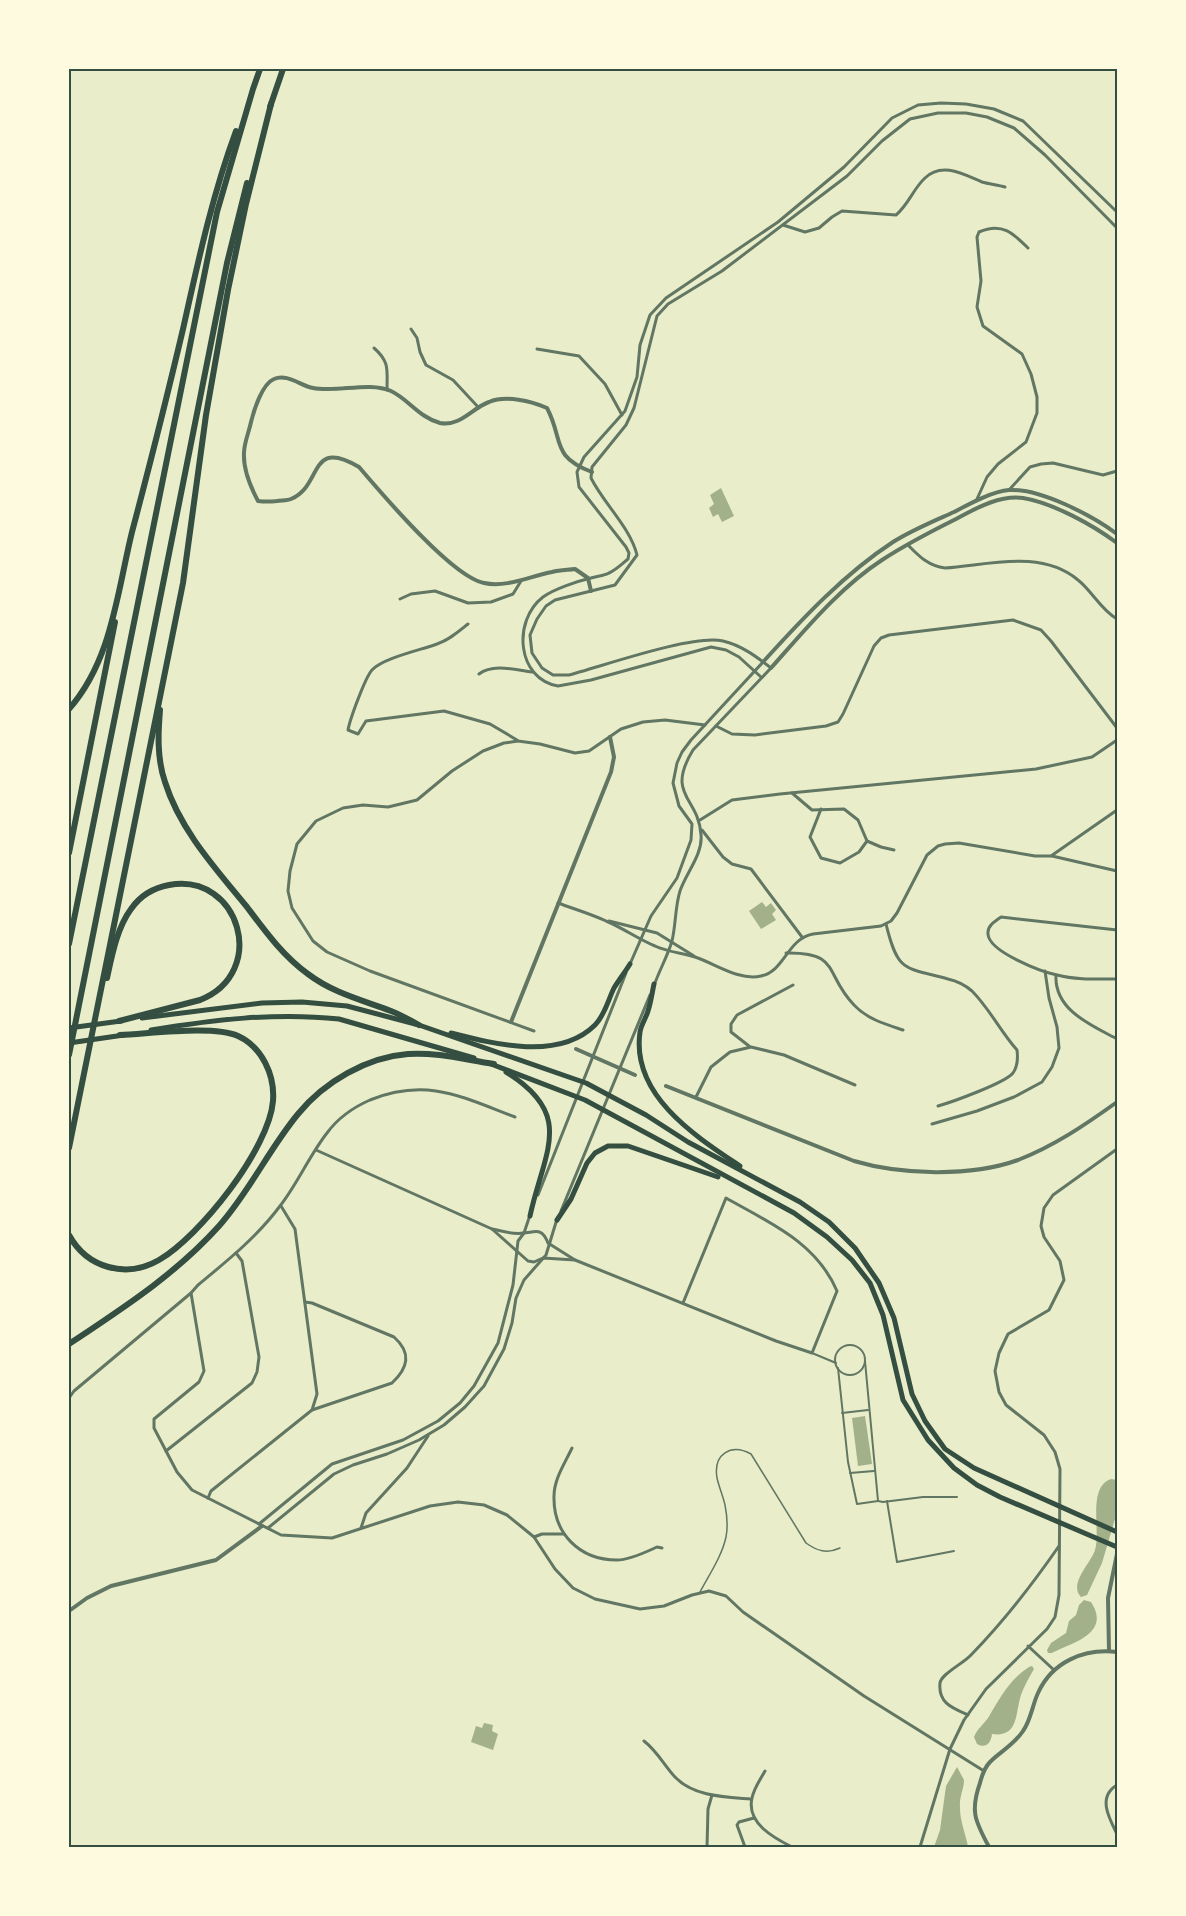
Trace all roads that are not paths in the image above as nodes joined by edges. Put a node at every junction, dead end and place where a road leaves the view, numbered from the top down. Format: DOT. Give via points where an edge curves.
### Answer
graph roads {
  1 [pos="260,69"];
  2 [pos="283,69"];
  3 [pos="252,89"];
  4 [pos="271,104"];
  5 [pos="1005,187"];
  6 [pos="1117,212"];
  7 [pos="783,225"];
  8 [pos="1117,228"];
  9 [pos="1028,248"];
  10 [pos="411,328"];
  11 [pos="374,348"];
  12 [pos="537,348"];
  13 [pos="387,390"];
  14 [pos="479,408"];
  15 [pos="622,415"];
  16 [pos="579,467"];
  17 [pos="1117,471"];
  18 [pos="592,472"];
  19 [pos="1009,490"];
  20 [pos="976,501"];
  21 [pos="968,505"];
  22 [pos="971,511"];
  23 [pos="1117,534"];
  24 [pos="1117,543"];
  25 [pos="129,545"];
  26 [pos="908,545"];
  27 [pos="588,579"];
  28 [pos="521,581"];
  29 [pos="591,591"];
  30 [pos="400,599"];
  31 [pos="1117,619"];
  32 [pos="468,624"];
  33 [pos="166,660"];
  34 [pos="763,662"];
  35 [pos="771,668"];
  36 [pos="754,671"];
  37 [pos="532,672"];
  38 [pos="479,674"];
  39 [pos="761,677"];
  40 [pos="69,709"];
  41 [pos="705,725"];
  42 [pos="716,726"];
  43 [pos="1117,728"];
  44 [pos="610,737"];
  45 [pos="1117,740"];
  46 [pos="518,741"];
  47 [pos="792,793"];
  48 [pos="821,809"];
  49 [pos="1117,810"];
  50 [pos="700,820"];
  51 [pos="700,828"];
  52 [pos="693,832"];
  53 [pos="867,840"];
  54 [pos="894,850"];
  55 [pos="69,853"];
  56 [pos="1051,856"];
  57 [pos="1117,871"];
  58 [pos="558,903"];
  59 [pos="604,920"];
  60 [pos="886,924"];
  61 [pos="644,928"];
  62 [pos="1117,930"];
  63 [pos="802,937"];
  64 [pos="640,938"];
  65 [pos="672,941"];
  66 [pos="69,944"];
  67 [pos="668,950"];
  68 [pos="786,953"];
  69 [pos="695,957"];
  70 [pos="630,964"];
  71 [pos="1045,971"];
  72 [pos="1056,975"];
  73 [pos="1117,979"];
  74 [pos="654,984"];
  75 [pos="793,985"];
  76 [pos="119,1021"];
  77 [pos="511,1022"];
  78 [pos="419,1025"];
  79 [pos="69,1028"];
  80 [pos="534,1030"];
  81 [pos="903,1030"];
  82 [pos="120,1035"];
  83 [pos="1117,1039"];
  84 [pos="69,1043"];
  85 [pos="751,1047"];
  86 [pos="576,1049"];
  87 [pos="69,1055"];
  88 [pos="494,1065"];
  89 [pos="85,1066"];
  90 [pos="635,1075"];
  91 [pos="855,1085"];
  92 [pos="666,1086"];
  93 [pos="696,1097"];
  94 [pos="1117,1102"];
  95 [pos="938,1106"];
  96 [pos="515,1117"];
  97 [pos="932,1124"];
  98 [pos="71,1137"];
  99 [pos="69,1148"];
  100 [pos="1117,1149"];
  101 [pos="316,1150"];
  102 [pos="69,1153"];
  103 [pos="761,1181"];
  104 [pos="758,1195"];
  105 [pos="281,1206"];
  106 [pos="530,1216"];
  107 [pos="557,1220"];
  108 [pos="492,1229"];
  109 [pos="524,1233"];
  110 [pos="69,1235"];
  111 [pos="548,1243"];
  112 [pos="518,1251"];
  113 [pos="236,1253"];
  114 [pos="543,1258"];
  115 [pos="575,1260"];
  116 [pos="191,1293"];
  117 [pos="305,1302"];
  118 [pos="683,1303"];
  119 [pos="69,1344"];
  120 [pos="812,1353"];
  121 [pos="865,1361"];
  122 [pos="836,1364"];
  123 [pos="838,1368"];
  124 [pos="69,1398"];
  125 [pos="312,1410"];
  126 [pos="868,1410"];
  127 [pos="842,1413"];
  128 [pos="428,1435"];
  129 [pos="572,1448"];
  130 [pos="166,1451"];
  131 [pos="874,1471"];
  132 [pos="850,1473"];
  133 [pos="957,1497"];
  134 [pos="208,1498"];
  135 [pos="878,1501"];
  136 [pos="887,1501"];
  137 [pos="261,1525"];
  138 [pos="268,1528"];
  139 [pos="361,1528"];
  140 [pos="1117,1532"];
  141 [pos="564,1534"];
  142 [pos="534,1537"];
  143 [pos="1060,1544"];
  144 [pos="1117,1547"];
  145 [pos="662,1548"];
  146 [pos="840,1548"];
  147 [pos="954,1551"];
  148 [pos="1117,1554"];
  149 [pos="700,1593"];
  150 [pos="69,1611"];
  151 [pos="1028,1646"];
  152 [pos="1108,1651"];
  153 [pos="1117,1652"];
  154 [pos="1054,1670"];
  155 [pos="968,1715"];
  156 [pos="644,1741"];
  157 [pos="950,1749"];
  158 [pos="765,1771"];
  159 [pos="984,1771"];
  160 [pos="1117,1785"];
  161 [pos="712,1795"];
  162 [pos="751,1799"];
  163 [pos="754,1818"];
  164 [pos="1117,1834"];
  165 [pos="707,1847"];
  166 [pos="745,1847"];
  167 [pos="792,1847"];
  168 [pos="920,1847"];
  169 [pos="989,1847"];
  1 -- 3 [label="highway"];
  2 -- 4 [label="highway"];
  3 -- 25 [label="highway" via="205,230"];
  3 -- 66 [label="highway" via="217,212"];
  4 -- 33 [label="highway" via="228,290 187,560"];
  4 -- 87 [label="highway" via="227,263"];
  5 -- 7 [label="street" via="958,172 938,171 926,176 896,215 842,211 819,228 805,232"];
  6 -- 15 [label="street" via="1023,121 994,109 966,104 918,105 892,118 843,167 778,222 664,299 650,315 640,345 636,377"];
  7 -- 8 [label="street" via="847,176 910,119 966,113 1014,128"];
  7 -- 18 [label="street" via="722,271 668,304 657,316 634,408"];
  9 -- 20 [label="street" via="1003,229 987,229 977,237 981,281 977,307 983,326 1022,354 1037,397 1026,442 998,464"];
  10 -- 14 [label="street" via="426,365 453,380"];
  11 -- 13 [label="street" via="385,358"];
  12 -- 15 [label="street" via="579,356 605,384"];
  13 -- 14 [label="street" via="442,423 459,422"];
  13 -- 28 [label="street" via="313,388 282,377 266,385 244,453 249,484 258,501 290,499 301,492 321,461 350,461 439,553 463,572 483,583"];
  14 -- 16 [label="street" via="499,400 533,402 547,408 563,456"];
  15 -- 16 [label="street"];
  16 -- 18 [label="street"];
  16 -- 27 [label="street" via="579,487 629,553 628,559 608,574"];
  17 -- 19 [label="street" via="1103,475 1053,463 1041,464 1030,467"];
  18 -- 29 [label="street" via="595,487 633,540 637,555 615,585"];
  19 -- 20 [label="street"];
  19 -- 23 [label="street" via="1036,494 1068,506"];
  20 -- 21 [label="street"];
  21 -- 22 [label="street"];
  21 -- 34 [label="street" via="906,535 869,559"];
  22 -- 24 [label="street" via="1005,498 1022,498 1091,525"];
  22 -- 26 [label="street"];
  25 -- 40 [label="highway" via="101,657"];
  25 -- 55 [label="highway"];
  26 -- 31 [label="street" via="935,567 1036,561 1060,568 1079,580"];
  26 -- 35 [label="street" via="859,577"];
  27 -- 28 [label="street" via="575,569"];
  27 -- 29 [label="street"];
  27 -- 37 [label="street" via="543,597 535,606 523,632 522,646"];
  28 -- 30 [label="street" via="513,594 491,602 468,603 435,591"];
  29 -- 34 [label="street" via="555,600 537,619 530,635 532,653 542,668 553,675 569,675 709,640 735,645"];
  32 -- 46 [label="street" via="439,644 392,659 372,670 348,730 358,734 366,721 444,711 490,724"];
  33 -- 78 [label="highway" via="158,731 162,771 176,811 197,843 278,946 308,975 351,998"];
  33 -- 89 [label="highway"];
  34 -- 35 [label="street"];
  34 -- 36 [label="street"];
  35 -- 39 [label="street"];
  36 -- 37 [label="street" via="739,657 711,647 558,686 547,684"];
  36 -- 39 [label="street"];
  36 -- 41 [label="street"];
  37 -- 38 [label="street" via="501,668 485,669"];
  39 -- 42 [label="street"];
  41 -- 44 [label="street" via="665,720 643,722"];
  41 -- 52 [label="street" via="681,752 674,773 674,793"];
  42 -- 43 [label="street" via="732,734 755,735 838,722 880,638 1013,620 1046,635"];
  42 -- 50 [label="street" via="693,750 683,772 684,792"];
  44 -- 46 [label="street" via="589,751 575,753"];
  44 -- 58 [label="street" via="614,757 611,772"];
  45 -- 47 [label="street" via="1092,757 1036,769"];
  46 -- 77 [label="street" via="483,751 417,801 388,807 343,808 316,821 297,844 288,891 302,926 327,952"];
  47 -- 48 [label="street" via="812,810"];
  47 -- 50 [label="street" via="727,802"];
  48 -- 53 [label="street" via="844,808 858,820"];
  48 -- 53 [label="street" via="810,837 821,858 840,863 860,852"];
  49 -- 56 [label="street"];
  50 -- 51 [label="street"];
  50 -- 52 [label="street"];
  51 -- 63 [label="street" via="723,857 751,870"];
  51 -- 65 [label="street" via="702,838 680,892"];
  52 -- 61 [label="street" via="677,878"];
  53 -- 54 [label="street"];
  56 -- 57 [label="street"];
  56 -- 60 [label="street" via="945,843 927,855 897,913"];
  58 -- 59 [label="street"];
  58 -- 77 [label="street"];
  59 -- 61 [label="street"];
  59 -- 64 [label="street"];
  60 -- 63 [label="street"];
  60 -- 95 [label="street" via="899,961 914,971 960,982 972,991 1017,1050 1018,1060 1012,1074"];
  61 -- 64 [label="street"];
  61 -- 65 [label="street"];
  62 -- 71 [label="street" via="1001,916 990,925 992,945"];
  63 -- 68 [label="street"];
  64 -- 67 [label="street"];
  64 -- 70 [label="street"];
  65 -- 67 [label="street"];
  65 -- 69 [label="street"];
  67 -- 69 [label="street"];
  67 -- 74 [label="street"];
  68 -- 69 [label="street" via="781,962 760,977 744,977"];
  68 -- 81 [label="street" via="821,958 843,993 863,1013"];
  70 -- 78 [label="highway" via="614,987 601,1018 572,1040 515,1047"];
  70 -- 106 [label="street"];
  71 -- 72 [label="street"];
  71 -- 97 [label="street" via="1059,1048 1042,1082 977,1111"];
  72 -- 73 [label="street"];
  72 -- 83 [label="street" via="1058,993 1071,1011"];
  74 -- 103 [label="highway" via="640,1031 642,1065 648,1081 690,1132"];
  74 -- 107 [label="street"];
  75 -- 85 [label="street" via="737,1016 731,1024 731,1032"];
  76 -- 78 [label="highway" via="291,1002 355,1007"];
  76 -- 79 [label="highway"];
  76 -- 89 [label="highway" via="200,1000 226,983 237,964 240,946 234,917 222,901 197,886 175,884 150,892 131,909 112,957"];
  77 -- 80 [label="street"];
  78 -- 103 [label="highway" via="586,1083"];
  82 -- 84 [label="highway"];
  82 -- 88 [label="highway" via="252,1017 322,1017"];
  82 -- 110 [label="highway" via="208,1031 238,1036 254,1048 267,1067 273,1087 271,1110 257,1147 236,1180 189,1236 159,1260 134,1269 106,1267 85,1256"];
  85 -- 91 [label="street" via="784,1055"];
  85 -- 93 [label="street" via="730,1052 711,1067"];
  86 -- 90 [label="street"];
  88 -- 104 [label="highway" via="585,1100"];
  88 -- 106 [label="highway" via="531,1090 542,1102 548,1120 548,1151"];
  88 -- 119 [label="highway" via="436,1054 410,1054 367,1064 334,1082 300,1112 244,1196 197,1250 146,1293"];
  89 -- 98 [label="highway"];
  92 -- 93 [label="street"];
  93 -- 94 [label="street" via="854,1161 924,1172 966,1170 1015,1161 1061,1140"];
  96 -- 101 [label="street" via="452,1093 393,1091 348,1112 327,1132"];
  98 -- 99 [label="highway"];
  98 -- 102 [label="highway"];
  100 -- 143 [label="street" via="1053,1195 1044,1208 1044,1237 1060,1261 1064,1280 1049,1310 1008,1334 995,1371 1006,1405 1044,1435 1055,1452 1060,1469"];
  101 -- 105 [label="street"];
  101 -- 108 [label="street"];
  103 -- 140 [label="highway" via="829,1222 855,1248 879,1282 894,1317 912,1394 945,1449 1007,1484"];
  104 -- 107 [label="highway" via="657,1155 628,1146 608,1146 595,1153 588,1163"];
  104 -- 144 [label="highway" via="827,1237 870,1283 883,1315 903,1400 928,1440 954,1468 1000,1497"];
  105 -- 113 [label="street"];
  105 -- 117 [label="street" via="295,1229"];
  106 -- 109 [label="street"];
  107 -- 111 [label="street"];
  108 -- 109 [label="street"];
  108 -- 112 [label="street"];
  109 -- 111 [label="street" via="539,1232"];
  109 -- 112 [label="street" via="518,1241"];
  111 -- 114 [label="street"];
  111 -- 115 [label="street"];
  112 -- 114 [label="street" via="528,1261"];
  112 -- 137 [label="street" via="498,1343 460,1403 438,1421 403,1440 332,1464"];
  113 -- 116 [label="street"];
  113 -- 130 [label="street" via="242,1261 259,1357 257,1372 252,1383"];
  114 -- 115 [label="street"];
  114 -- 128 [label="street" via="524,1280 504,1348 484,1386 465,1407"];
  115 -- 118 [label="street"];
  116 -- 124 [label="street"];
  116 -- 130 [label="street" via="204,1371 199,1382 154,1419 154,1428"];
  117 -- 125 [label="street" via="317,1394"];
  117 -- 125 [label="street" via="394,1337 403,1345 406,1360 402,1374 393,1383"];
  118 -- 120 [label="street"];
  118 -- 120 [label="street" via="726,1198 777,1226 826,1268 837,1291"];
  120 -- 122 [label="street"];
  121 -- 122 [label="street" via="861,1350 848,1346 837,1354"];
  121 -- 123 [label="street" via="856,1374 846,1374"];
  121 -- 126 [label="street"];
  122 -- 123 [label="street"];
  123 -- 127 [label="street"];
  125 -- 134 [label="street" via="211,1491"];
  126 -- 127 [label="street"];
  126 -- 131 [label="street"];
  127 -- 132 [label="street"];
  128 -- 138 [label="street" via="334,1474"];
  128 -- 139 [label="street" via="407,1468 366,1513"];
  129 -- 141 [label="street" via="554,1496 555,1513"];
  130 -- 134 [label="street" via="192,1490"];
  131 -- 132 [label="street"];
  131 -- 135 [label="street"];
  132 -- 135 [label="street" via="857,1504"];
  133 -- 136 [label="street"];
  134 -- 137 [label="street"];
  135 -- 136 [label="street"];
  136 -- 147 [label="street" via="897,1562"];
  137 -- 138 [label="street"];
  137 -- 150 [label="street" via="216,1560 111,1586"];
  138 -- 139 [label="street" via="281,1535 332,1538"];
  139 -- 142 [label="street" via="430,1506 458,1502 484,1505 507,1515"];
  141 -- 142 [label="street"];
  141 -- 145 [label="street" via="587,1554 603,1559 620,1560"];
  142 -- 149 [label="street" via="573,1588 595,1599 640,1609 664,1606"];
  143 -- 151 [label="street" via="1055,1617"];
  143 -- 155 [label="street" via="969,1658 942,1677 944,1702"];
  146 -- 149 [label="lane" via="824,1551 806,1543 751,1454 732,1449 720,1457 717,1466 725,1504 726,1538"];
  148 -- 152 [label="street" via="1108,1598"];
  149 -- 157 [label="street" via="709,1591 726,1596 864,1696"];
  151 -- 154 [label="street"];
  151 -- 155 [label="street" via="986,1689"];
  152 -- 153 [label="street"];
  152 -- 154 [label="street" via="1080,1655"];
  154 -- 159 [label="street" via="1038,1692 1025,1729"];
  155 -- 157 [label="street"];
  156 -- 161 [label="street" via="676,1778"];
  157 -- 159 [label="street"];
  157 -- 168 [label="street"];
  158 -- 162 [label="street"];
  159 -- 169 [label="street" via="973,1803"];
  160 -- 164 [label="street" via="1108,1792 1106,1806"];
  161 -- 162 [label="street"];
  161 -- 165 [label="street"];
  162 -- 163 [label="street"];
  163 -- 166 [label="street" via="737,1825"];
  163 -- 167 [label="street" via="764,1830"];
}
